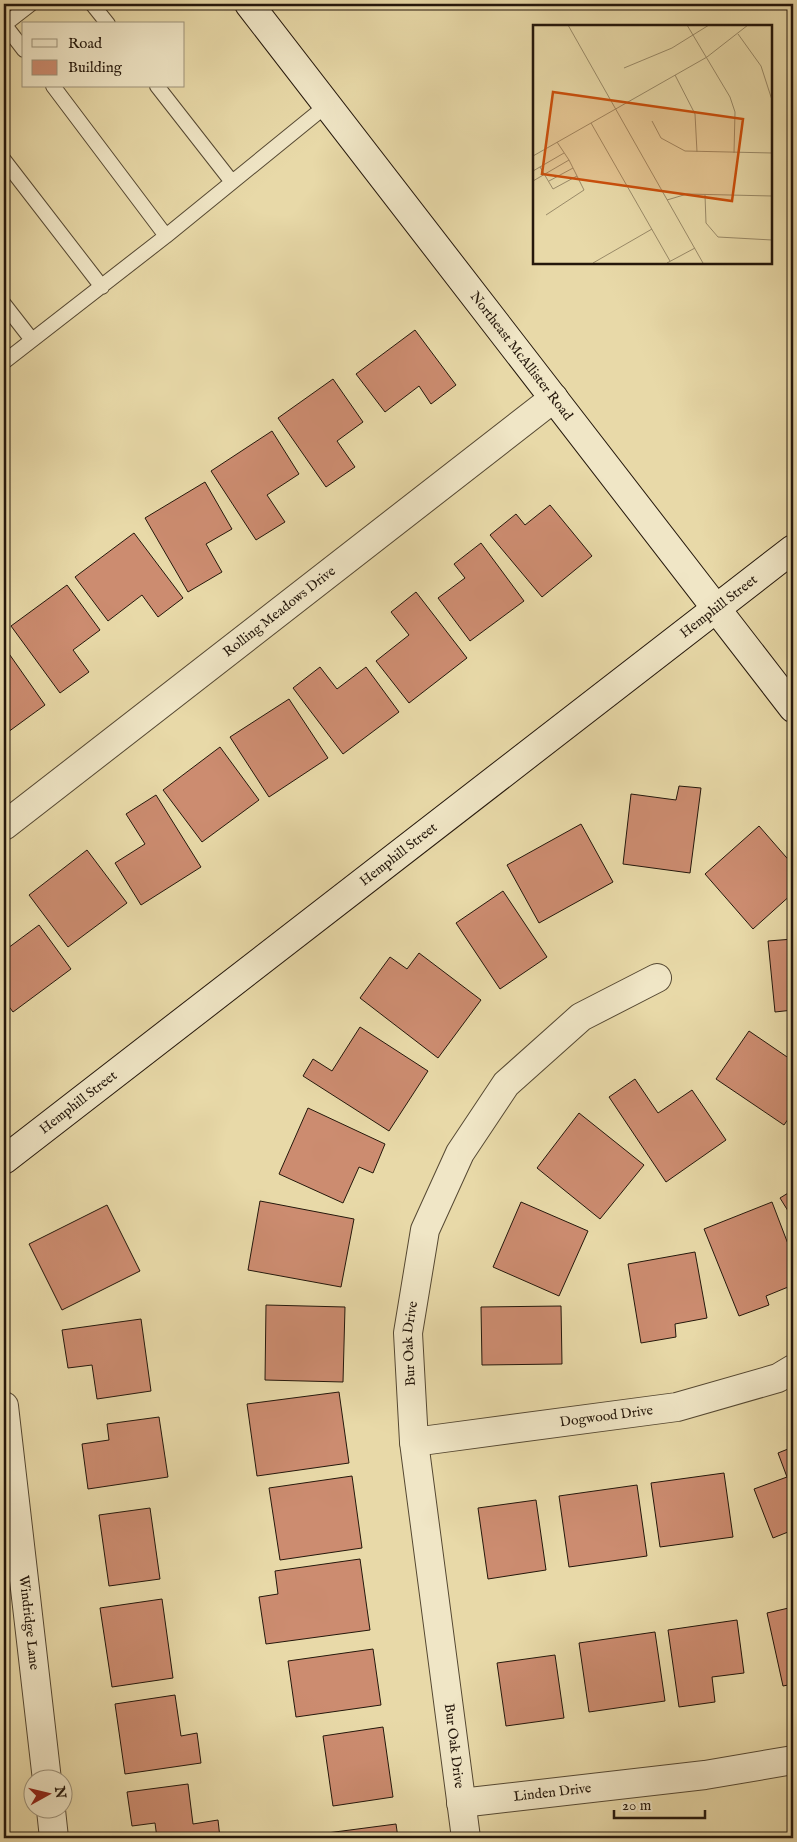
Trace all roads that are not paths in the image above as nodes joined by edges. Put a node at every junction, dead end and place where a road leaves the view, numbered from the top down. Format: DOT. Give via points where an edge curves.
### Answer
graph roads {
  1 [pos="31,4"];
  2 [pos="92,4"];
  3 [pos="249,4"];
  4 [pos="106,22"];
  5 [pos="4,25"];
  6 [pos="22,48"];
  7 [pos="54,88"];
  8 [pos="159,88"];
  9 [pos="327,105"];
  10 [pos="4,160"];
  11 [pos="232,182"];
  12 [pos="166,236"];
  13 [pos="102,287"];
  14 [pos="4,304"];
  15 [pos="32,340"];
  16 [pos="4,362"];
  17 [pos="554,398"];
  18 [pos="793,549"];
  19 [pos="717,608"];
  20 [pos="793,708"];
  21 [pos="4,826"];
  22 [pos="657,978"];
  23 [pos="4,1160"];
  24 [pos="793,1369"];
  25 [pos="4,1406"];
  26 [pos="414,1442"];
  27 [pos="14,1584"];
  28 [pos="793,1760"];
  29 [pos="45,1770"];
  30 [pos="461,1803"];
  31 [pos="52,1820"];
  32 [pos="54,1838"];
  33 [pos="466,1838"];
  1 -- 5 [label="lane"];
  2 -- 4 [label="lane"];
  3 -- 9 [label="street, Northeast McAllister Road"];
  5 -- 6 [label="lane"];
  7 -- 12 [label="lane"];
  8 -- 11 [label="lane"];
  9 -- 11 [label="lane"];
  9 -- 17 [label="street, Northeast McAllister Road"];
  10 -- 13 [label="lane"];
  11 -- 12 [label="lane"];
  12 -- 13 [label="lane"];
  13 -- 15 [label="lane"];
  14 -- 15 [label="lane"];
  15 -- 16 [label="lane"];
  17 -- 19 [label="street, Northeast McAllister Road"];
  17 -- 21 [label="street, Rolling Meadows Drive"];
  18 -- 19 [label="street, Hemphill Street"];
  19 -- 20 [label="street, Northeast McAllister Road"];
  19 -- 23 [label="street, Hemphill Street"];
  22 -- 26 [label="street, Bur Oak Drive" via="581,1017 506,1084 460,1153 425,1230 408,1333"];
  24 -- 26 [label="street, Dogwood Drive" via="778,1378 677,1407"];
  25 -- 27 [label="street, Windridge Lane"];
  26 -- 30 [label="street, Bur Oak Drive"];
  27 -- 29 [label="street, Windridge Lane"];
  28 -- 30 [label="street, Linden Drive" via="705,1775"];
  30 -- 33 [label="street, Bur Oak Drive"];
  31 -- 32 [label="street"];
}
